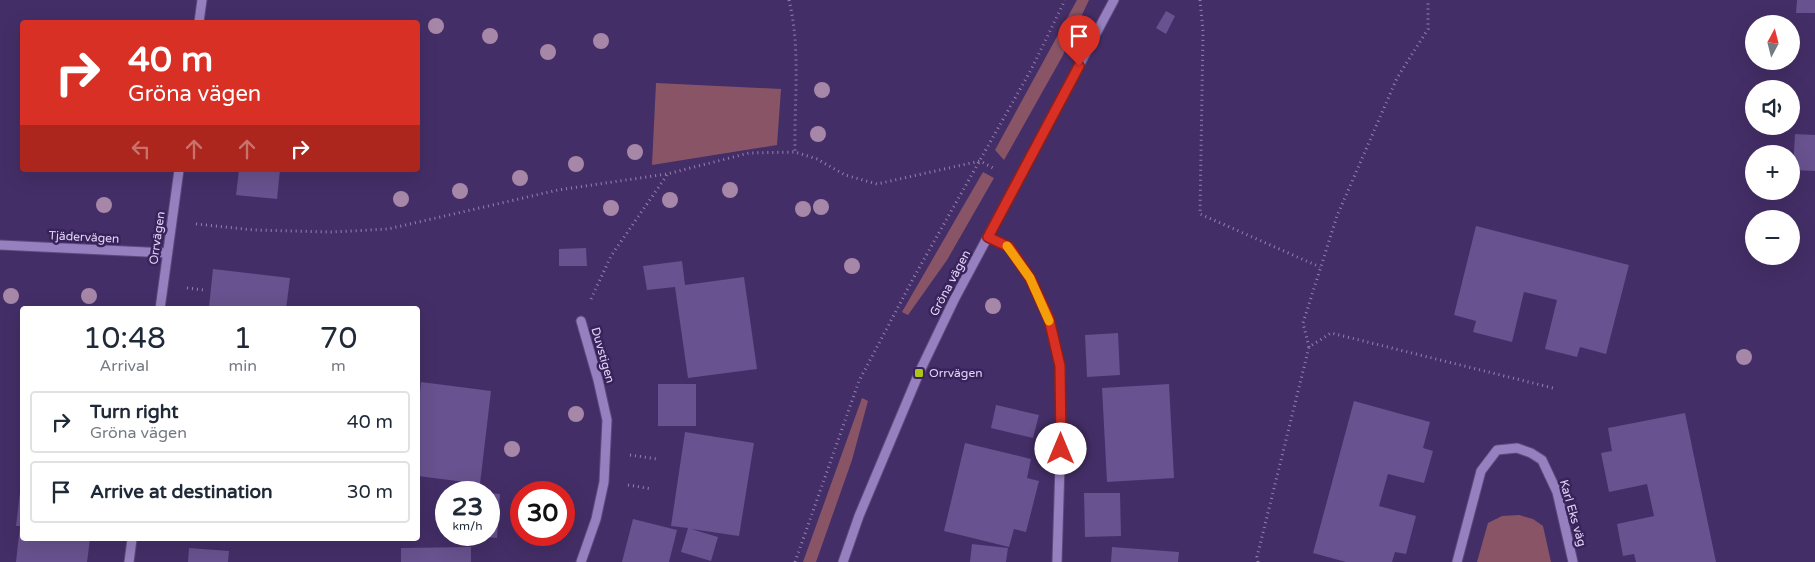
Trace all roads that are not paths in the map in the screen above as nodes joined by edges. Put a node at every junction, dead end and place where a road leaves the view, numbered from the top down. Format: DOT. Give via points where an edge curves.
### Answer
graph roads {
  1 [pos="202,0"];
  2 [pos="1114,0"];
  3 [pos="199,20"];
  4 [pos="178,172"];
  5 [pos="988,237"];
  6 [pos="0,245"];
  7 [pos="167,253"];
  8 [pos="160,306"];
  9 [pos="580,322"];
  10 [pos="132,541"];
  11 [pos="129,562"];
  12 [pos="581,562"];
  13 [pos="843,562"];
  14 [pos="1057,562"];
  15 [pos="1457,562"];
  16 [pos="1573,562"];
  1 -- 3 [label="street"];
  2 -- 5 [label="street, Gröna vägen"];
  4 -- 7 [label="street, Orrvägen"];
  5 -- 13 [label="street, Gröna vägen" via="919,373"];
  5 -- 14 [label="street" via="1009,247 1030,278 1049,319 1060,366"];
  6 -- 7 [label="street, Tjädervägen"];
  7 -- 8 [label="street, Orrvägen"];
  9 -- 12 [label="street, Duvstigen" via="607,420 604,482 596,519"];
  10 -- 11 [label="street"];
  15 -- 16 [label="street, Karl Eks väg" via="1481,470 1497,450 1517,448 1542,460 1557,492"];
}
